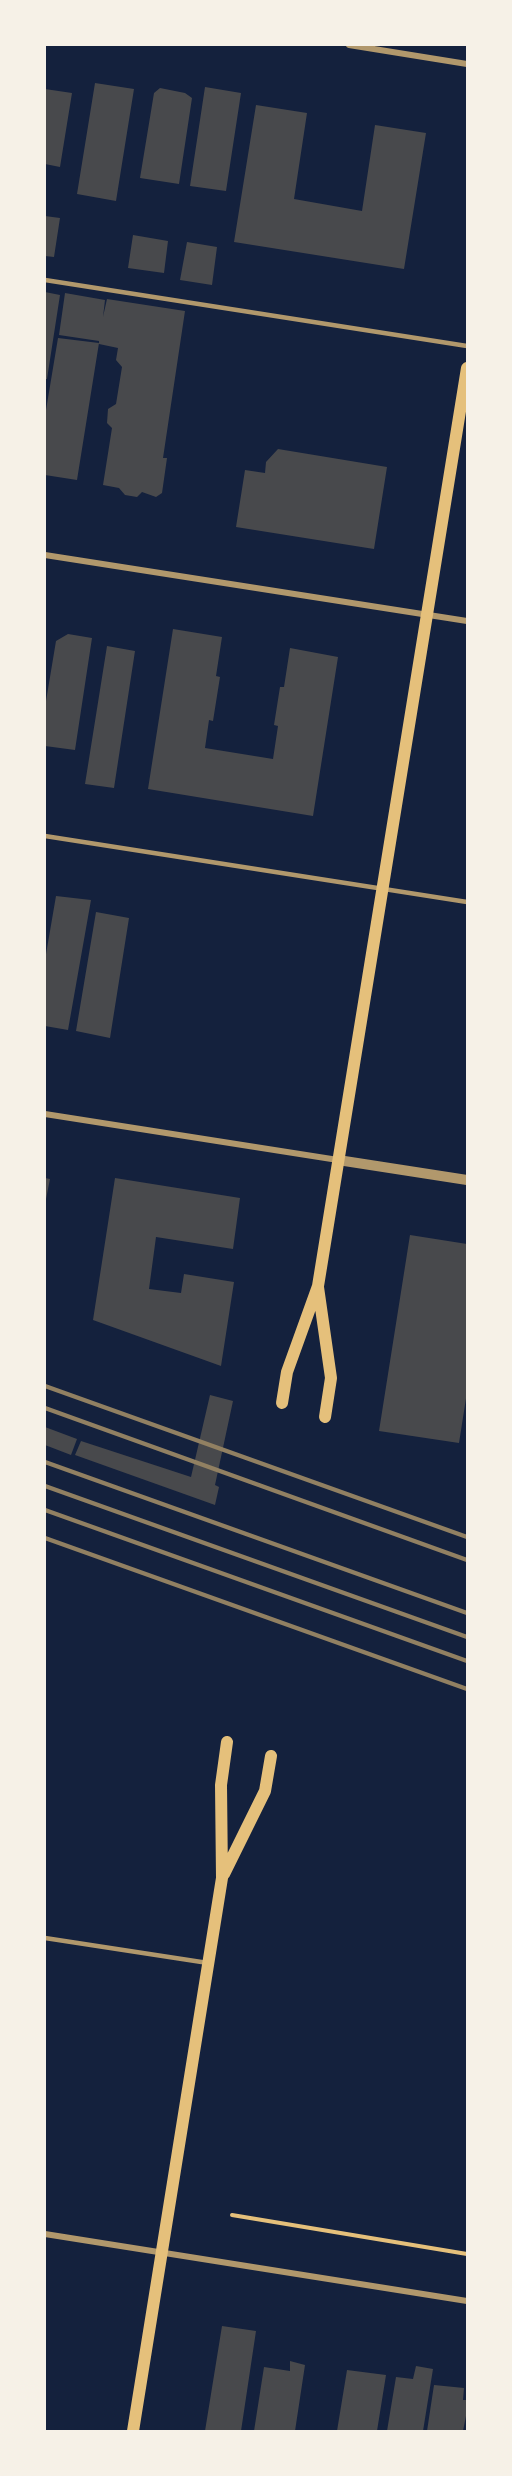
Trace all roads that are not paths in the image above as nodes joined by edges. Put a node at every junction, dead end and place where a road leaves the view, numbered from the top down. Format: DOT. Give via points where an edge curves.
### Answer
graph roads {
  1 [pos="349,45"];
  2 [pos="467,64"];
  3 [pos="45,280"];
  4 [pos="467,346"];
  5 [pos="467,368"];
  6 [pos="45,555"];
  7 [pos="427,614"];
  8 [pos="467,621"];
  9 [pos="45,836"];
  10 [pos="382,889"];
  11 [pos="467,902"];
  12 [pos="45,1114"];
  13 [pos="338,1160"];
  14 [pos="467,1180"];
  15 [pos="318,1286"];
  16 [pos="282,1403"];
  17 [pos="325,1417"];
  18 [pos="227,1742"];
  19 [pos="271,1756"];
  20 [pos="222,1878"];
  21 [pos="45,1938"];
  22 [pos="208,1963"];
  23 [pos="45,2234"];
  24 [pos="161,2253"];
  25 [pos="467,2301"];
  26 [pos="133,2431"];
  1 -- 2 [label="street"];
  3 -- 4 [label="lane"];
  5 -- 7 [label="main road"];
  6 -- 7 [label="street"];
  7 -- 8 [label="street"];
  7 -- 10 [label="main road"];
  9 -- 10 [label="lane"];
  10 -- 11 [label="lane"];
  10 -- 13 [label="main road"];
  12 -- 13 [label="street"];
  13 -- 14 [label="street"];
  13 -- 15 [label="main road"];
  15 -- 16 [label="main road" via="287,1372"];
  15 -- 17 [label="main road" via="331,1378"];
  18 -- 20 [label="main road" via="220,1785"];
  19 -- 20 [label="main road" via="265,1791"];
  20 -- 22 [label="main road"];
  21 -- 22 [label="lane"];
  22 -- 24 [label="main road"];
  23 -- 24 [label="street"];
  24 -- 25 [label="street"];
  24 -- 26 [label="main road"];
}
